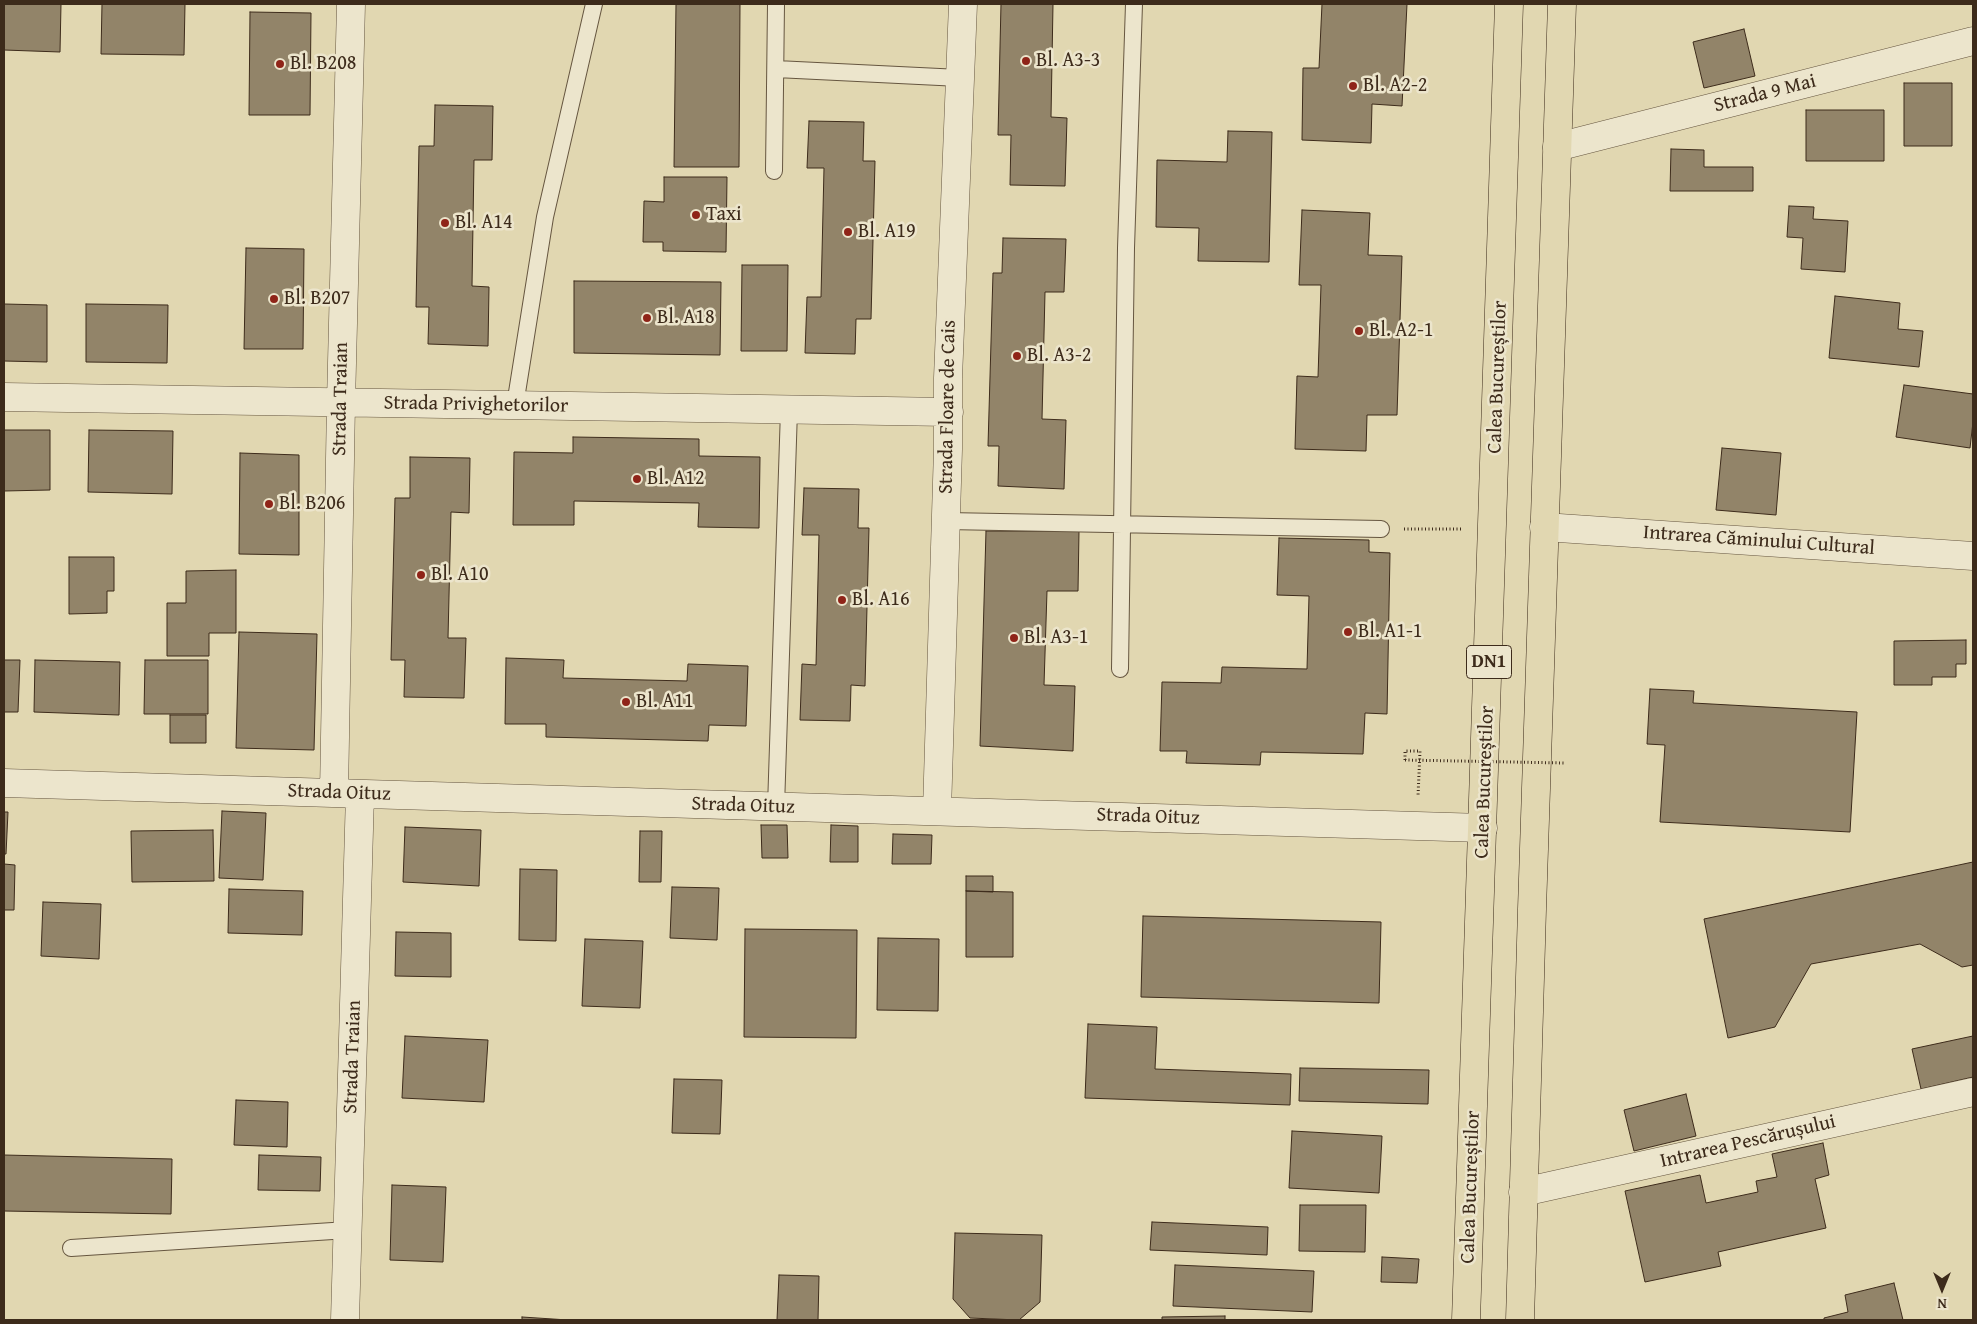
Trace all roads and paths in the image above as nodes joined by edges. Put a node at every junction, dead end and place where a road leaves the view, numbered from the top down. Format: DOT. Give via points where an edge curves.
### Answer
graph roads {
  1 [pos="351,4"];
  2 [pos="594,4"];
  3 [pos="776,4"];
  4 [pos="962,4"];
  5 [pos="1134,4"];
  6 [pos="1509,4"];
  7 [pos="1562,4"];
  8 [pos="1973,41"];
  9 [pos="776,69"];
  10 [pos="960,78"];
  11 [pos="1557,148"];
  12 [pos="774,171"];
  13 [pos="4,396"];
  14 [pos="341,403"];
  15 [pos="515,405"];
  16 [pos="788,410"];
  17 [pos="949,412"];
  18 [pos="946,521"];
  19 [pos="1120,525"];
  20 [pos="1544,527"];
  21 [pos="1381,529"];
  22 [pos="1493,529"];
  23 [pos="1973,556"];
  24 [pos="1120,669"];
  25 [pos="1564,763"];
  26 [pos="4,784"];
  27 [pos="334,793"];
  28 [pos="360,794"];
  29 [pos="776,807"];
  30 [pos="937,811"];
  31 [pos="1417,826"];
  32 [pos="1483,828"];
  33 [pos="1973,1092"];
  34 [pos="1523,1192"];
  35 [pos="348,1230"];
  36 [pos="71,1248"];
  37 [pos="345,1320"];
  38 [pos="1466,1320"];
  39 [pos="1520,1320"];
  1 -- 14 [label="street, Strada Traian"];
  2 -- 15 [label="lane" via="545,217"];
  3 -- 9 [label="lane"];
  4 -- 10 [label="street, Strada Floare de Cais"];
  5 -- 19 [label="lane"];
  6 -- 22 [label="highway, Calea Bucureștilor / DN1"];
  7 -- 11 [label="highway, DN1"];
  8 -- 11 [label="street, Strada 9 Mai"];
  9 -- 10 [label="lane"];
  9 -- 12 [label="lane"];
  10 -- 17 [label="street, Strada Floare de Cais"];
  11 -- 20 [label="highway, DN1"];
  13 -- 14 [label="street, Strada Privighetorilor"];
  14 -- 15 [label="street, Strada Privighetorilor"];
  14 -- 27 [label="street, Strada Traian"];
  15 -- 16 [label="street, Strada Privighetorilor"];
  16 -- 17 [label="street, Strada Privighetorilor"];
  16 -- 29 [label="lane"];
  17 -- 18 [label="street, Strada Floare de Cais"];
  18 -- 19 [label="lane"];
  18 -- 30 [label="street, Strada Floare de Cais"];
  19 -- 21 [label="lane"];
  19 -- 24 [label="lane"];
  20 -- 23 [label="street, Intrarea Căminului Cultural"];
  20 -- 34 [label="highway, DN1"];
  21 -- 22 [label="path"];
  22 -- 32 [label="highway, Calea Bucureștilor / DN1"];
  25 -- 31 [label="path, bridge" via="1406,760 1406,751 1420,751"];
  26 -- 27 [label="street, Strada Oituz"];
  27 -- 28 [label="street, Strada Oituz"];
  28 -- 29 [label="street, Strada Oituz"];
  28 -- 35 [label="street, Strada Traian"];
  29 -- 30 [label="street, Strada Oituz"];
  30 -- 31 [label="street, Strada Oituz"];
  31 -- 32 [label="street, Strada Oituz"];
  32 -- 38 [label="highway, Calea Bucureștilor / DN1"];
  33 -- 34 [label="street, Intrarea Pescărușului"];
  34 -- 39 [label="highway, DN1"];
  35 -- 36 [label="lane"];
  35 -- 37 [label="street, Strada Traian"];
}
